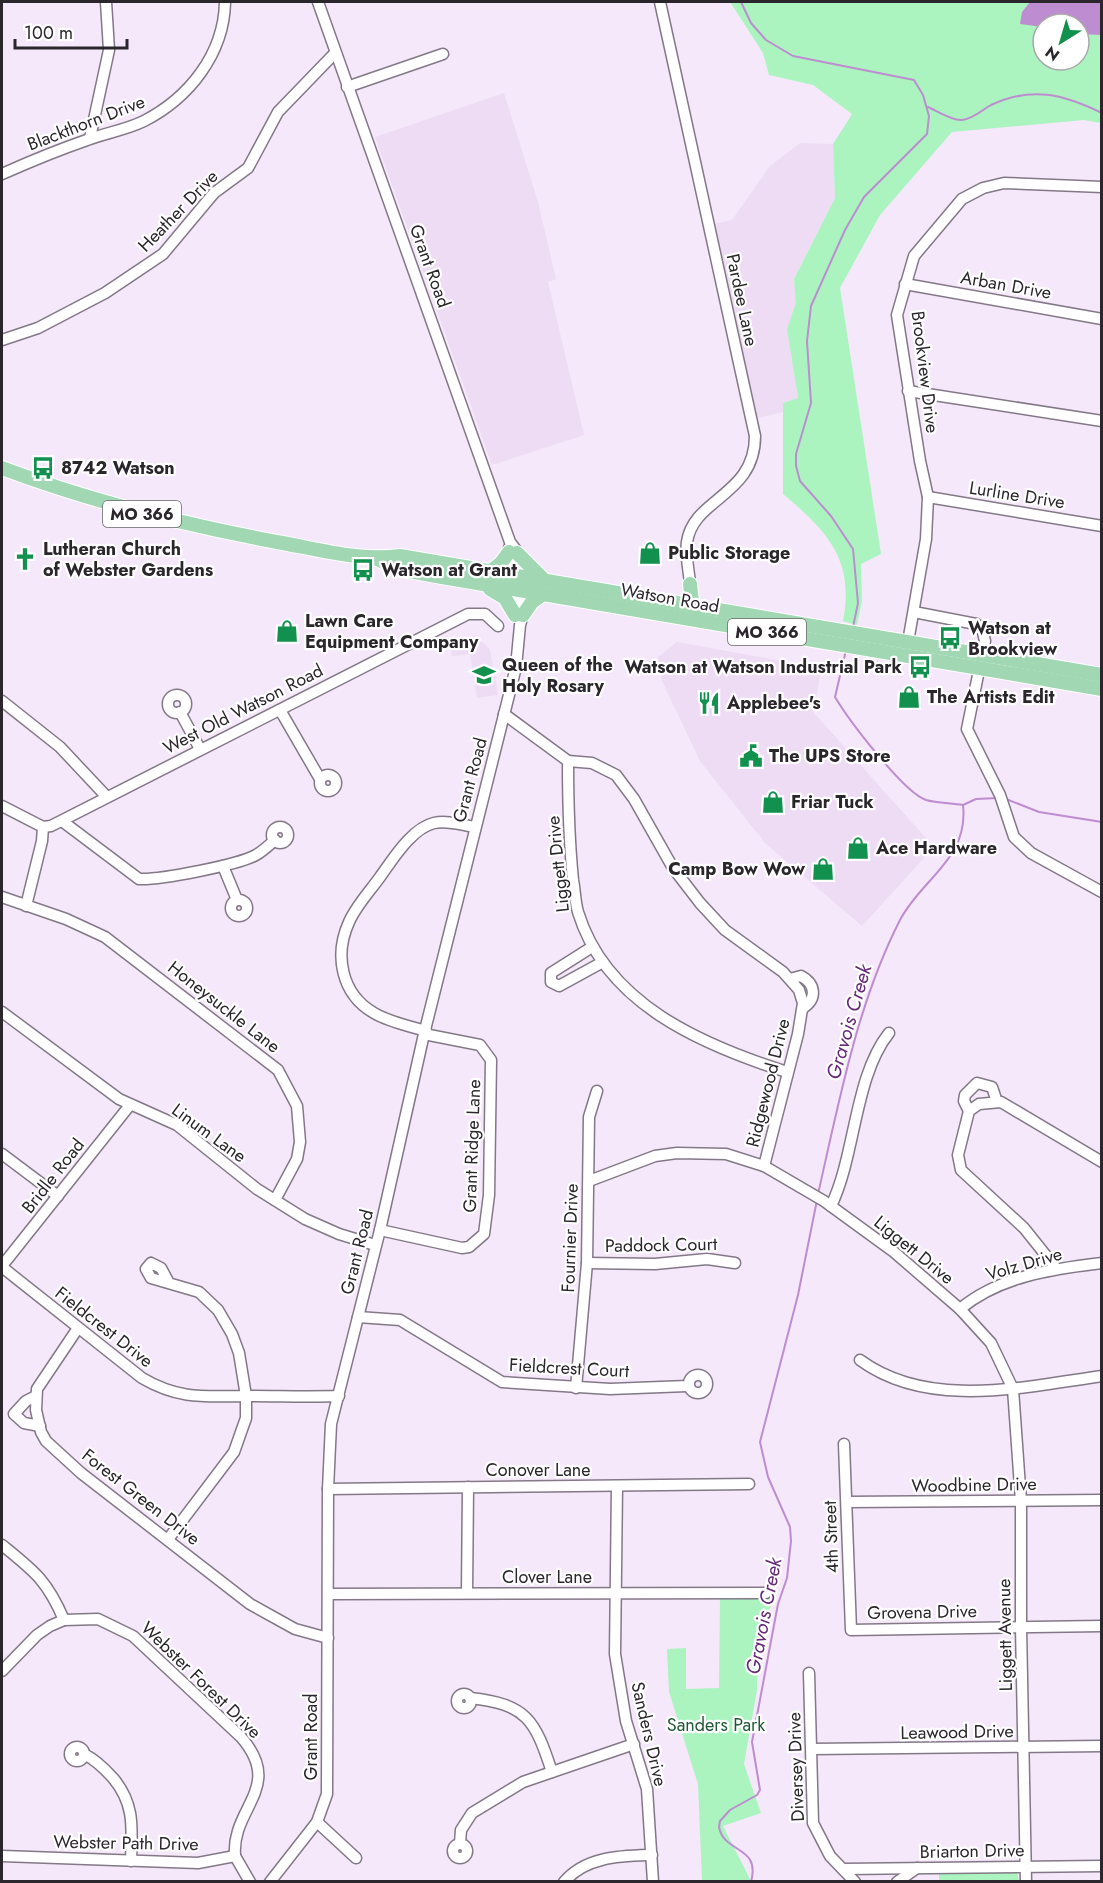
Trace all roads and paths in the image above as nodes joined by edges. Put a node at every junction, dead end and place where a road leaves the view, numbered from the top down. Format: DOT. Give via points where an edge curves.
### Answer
graph roads {
  1 [pos="106,2"];
  2 [pos="225,2"];
  3 [pos="318,2"];
  4 [pos="660,2"];
  5 [pos="335,53"];
  6 [pos="443,54"];
  7 [pos="347,87"];
  8 [pos="90,138"];
  9 [pos="2,174"];
  10 [pos="1101,187"];
  11 [pos="905,284"];
  12 [pos="1101,318"];
  13 [pos="2,340"];
  14 [pos="908,391"];
  15 [pos="1101,421"];
  16 [pos="2,468"];
  17 [pos="928,497"];
  18 [pos="1101,526"];
  19 [pos="512,549"];
  20 [pos="377,559"];
  21 [pos="490,571"];
  22 [pos="517,583"];
  23 [pos="483,584"];
  24 [pos="690,584"];
  25 [pos="544,587"];
  26 [pos="696,611"];
  27 [pos="914,612"];
  28 [pos="519,618"];
  29 [pos="498,626"];
  30 [pos="861,641"];
  31 [pos="908,642"];
  32 [pos="980,661"];
  33 [pos="1101,675"];
  34 [pos="1101,689"];
  35 [pos="2,701"];
  36 [pos="280,710"];
  37 [pos="180,712"];
  38 [pos="504,714"];
  39 [pos="200,748"];
  40 [pos="568,761"];
  41 [pos="320,779"];
  42 [pos="106,796"];
  43 [pos="2,806"];
  44 [pos="62,821"];
  45 [pos="43,827"];
  46 [pos="474,827"];
  47 [pos="275,840"];
  48 [pos="223,866"];
  49 [pos="1101,892"];
  50 [pos="2,897"];
  51 [pos="237,900"];
  52 [pos="26,906"];
  53 [pos="592,947"];
  54 [pos="601,963"];
  55 [pos="2,1012"];
  56 [pos="425,1033"];
  57 [pos="889,1033"];
  58 [pos="787,1072"];
  59 [pos="597,1091"];
  60 [pos="998,1102"];
  61 [pos="130,1105"];
  62 [pos="969,1111"];
  63 [pos="2,1154"];
  64 [pos="1101,1162"];
  65 [pos="764,1166"];
  66 [pos="588,1181"];
  67 [pos="58,1196"];
  68 [pos="275,1200"];
  69 [pos="828,1204"];
  70 [pos="380,1230"];
  71 [pos="375,1245"];
  72 [pos="587,1263"];
  73 [pos="735,1263"];
  74 [pos="1101,1263"];
  75 [pos="2,1267"];
  76 [pos="1056,1268"];
  77 [pos="169,1282"];
  78 [pos="960,1309"];
  79 [pos="358,1317"];
  80 [pos="78,1328"];
  81 [pos="860,1360"];
  82 [pos="1101,1376"];
  83 [pos="687,1386"];
  84 [pos="576,1388"];
  85 [pos="1013,1389"];
  86 [pos="36,1396"];
  87 [pos="246,1396"];
  88 [pos="339,1396"];
  89 [pos="40,1426"];
  90 [pos="844,1444"];
  91 [pos="749,1484"];
  92 [pos="617,1486"];
  93 [pos="468,1487"];
  94 [pos="328,1489"];
  95 [pos="1101,1500"];
  96 [pos="1021,1501"];
  97 [pos="847,1502"];
  98 [pos="169,1538"];
  99 [pos="2,1545"];
  100 [pos="467,1593"];
  101 [pos="616,1593"];
  102 [pos="766,1593"];
  103 [pos="329,1594"];
  104 [pos="64,1620"];
  105 [pos="1101,1626"];
  106 [pos="1021,1627"];
  107 [pos="851,1630"];
  108 [pos="328,1638"];
  109 [pos="2,1671"];
  110 [pos="809,1673"];
  111 [pos="470,1698"];
  112 [pos="634,1744"];
  113 [pos="1101,1746"];
  114 [pos="1024,1748"];
  115 [pos="812,1749"];
  116 [pos="84,1754"];
  117 [pos="552,1772"];
  118 [pos="317,1822"];
  119 [pos="460,1843"];
  120 [pos="652,1855"];
  121 [pos="2,1856"];
  122 [pos="235,1856"];
  123 [pos="356,1858"];
  124 [pos="131,1861"];
  125 [pos="1026,1866"];
  126 [pos="1101,1866"];
  127 [pos="916,1868"];
  128 [pos="844,1869"];
  129 [pos="250,1881"];
  130 [pos="270,1881"];
  131 [pos="564,1881"];
  132 [pos="653,1881"];
  133 [pos="855,1881"];
  134 [pos="897,1881"];
  135 [pos="1026,1881"];
  1 -- 8 [label="street" via="109,50"];
  2 -- 8 [label="street, Blackthorn Drive" via="217,45 194,82 167,107 142,122"];
  3 -- 5 [label="street, Grant Road"];
  4 -- 24 [label="street, Pardee Lane" via="755,436 755,450 743,477 690,530"];
  5 -- 7 [label="street, Grant Road"];
  5 -- 13 [label="street, Heather Drive" via="278,112 248,168 214,193 163,254 105,294 38,328"];
  6 -- 7 [label="street"];
  7 -- 19 [label="street, Grant Road"];
  8 -- 9 [label="street, Blackthorn Drive"];
  10 -- 11 [label="street, Brookview Drive" via="1004,183 983,188 962,199 914,256"];
  11 -- 12 [label="street, Arban Drive"];
  11 -- 14 [label="street, Brookview Drive" via="897,315"];
  14 -- 15 [label="street"];
  14 -- 17 [label="street, Brookview Drive"];
  16 -- 20 [label="main road, Watson Road / MO 366" via="177,523"];
  17 -- 18 [label="street, Lurline Drive"];
  17 -- 27 [label="street, Brookview Drive" via="926,539"];
  19 -- 21 [label="main road"];
  19 -- 22 [label="street, Grant Road"];
  19 -- 25 [label="main road"];
  20 -- 21 [label="main road, Watson Road / MO 366" via="400,556"];
  20 -- 23 [label="main road, Watson Road / MO 366" via="398,569"];
  21 -- 22 [label="main road, Watson Road / MO 366"];
  22 -- 23 [label="main road, Watson Road / MO 366"];
  22 -- 25 [label="main road, Watson Road / MO 366"];
  22 -- 28 [label="street, Grant Road"];
  23 -- 28 [label="main road" via="505,598"];
  24 -- 26 [label="main road"];
  24 -- 26 [label="main road"];
  25 -- 26 [label="main road, Watson Road / MO 366"];
  25 -- 26 [label="main road, Watson Road / MO 366"];
  25 -- 28 [label="main road"];
  26 -- 30 [label="main road, Watson Road / MO 366"];
  27 -- 31 [label="street, Brookview Drive"];
  27 -- 32 [label="street" via="976,624 985,634"];
  28 -- 38 [label="street, Grant Road" via="518,657"];
  29 -- 36 [label="street, West Old Watson Road" via="485,614 468,614"];
  30 -- 31 [label="main road, Watson Road / MO 366"];
  30 -- 32 [label="main road, Watson Road / MO 366"];
  31 -- 32 [label="main road, Watson Road / MO 366"];
  32 -- 33 [label="main road, Watson Road / MO 366"];
  32 -- 34 [label="main road, Watson Road / MO 366"];
  32 -- 49 [label="street" via="967,729 1002,799 1014,837 1031,853"];
  35 -- 42 [label="street" via="60,747"];
  36 -- 39 [label="street, West Old Watson Road"];
  36 -- 41 [label="street"];
  37 -- 39 [label="street"];
  38 -- 40 [label="street"];
  38 -- 46 [label="street, Grant Road"];
  39 -- 42 [label="street, West Old Watson Road"];
  40 -- 53 [label="street, Liggett Drive" via="569,842 577,910"];
  40 -- 58 [label="street, Ridgewood Drive" via="592,763 616,775 673,868 700,903 725,930 799,990 803,1008"];
  42 -- 44 [label="street, West Old Watson Road"];
  43 -- 45 [label="street"];
  44 -- 45 [label="street, West Old Watson Road"];
  44 -- 48 [label="street" via="139,879"];
  45 -- 52 [label="street"];
  46 -- 56 [label="street, Grant Road"];
  46 -- 56 [label="street" via="449,822 423,828 394,857 350,919 342,938 340,965 356,998 373,1013"];
  47 -- 48 [label="street" via="255,856"];
  48 -- 51 [label="street"];
  50 -- 52 [label="street, Honeysuckle Lane"];
  52 -- 68 [label="street, Honeysuckle Lane" via="105,937 278,1070 297,1106 300,1142 297,1160"];
  53 -- 54 [label="street, Liggett Drive"];
  53 -- 54 [label="street" via="551,973 551,982 559,986"];
  54 -- 58 [label="street, Liggett Drive" via="653,1013 740,1057"];
  55 -- 61 [label="street, Linum Lane"];
  56 -- 70 [label="street, Grant Road"];
  56 -- 70 [label="street, Grant Ridge Lane" via="480,1045 490,1060 489,1195 484,1234 462,1248"];
  57 -- 69 [label="street" via="873,1055 840,1184"];
  58 -- 65 [label="street, Ridgewood Drive"];
  59 -- 66 [label="street, Fournier Drive" via="589,1117"];
  60 -- 62 [label="street" via="980,1104"];
  60 -- 62 [label="street" via="992,1087 977,1083 965,1095"];
  60 -- 64 [label="street"];
  61 -- 67 [label="street, Bridle Road"];
  61 -- 68 [label="street, Linum Lane" via="177,1125"];
  62 -- 76 [label="street" via="958,1155 961,1170 1024,1228"];
  63 -- 67 [label="street"];
  65 -- 66 [label="street, Liggett Drive" via="726,1154 677,1153 655,1156"];
  65 -- 69 [label="street, Liggett Drive"];
  66 -- 72 [label="street, Fournier Drive"];
  67 -- 75 [label="street, Bridle Road"];
  68 -- 71 [label="street, Linum Lane" via="313,1223"];
  69 -- 78 [label="street, Liggett Drive" via="894,1252"];
  70 -- 71 [label="street, Grant Road"];
  71 -- 79 [label="street, Grant Road"];
  72 -- 73 [label="street, Paddock Court" via="655,1264 707,1259"];
  72 -- 84 [label="street, Fournier Drive"];
  74 -- 76 [label="street, Volz Drive"];
  75 -- 80 [label="street, Fieldcrest Drive"];
  76 -- 78 [label="street, Volz Drive" via="995,1286"];
  77 -- 87 [label="street" via="200,1293 218,1310 232,1334"];
  78 -- 85 [label="street, Liggett Drive" via="991,1343"];
  79 -- 84 [label="street, Fieldcrest Court" via="400,1320 502,1382"];
  79 -- 88 [label="street, Grant Road"];
  80 -- 86 [label="street" via="44,1376"];
  80 -- 87 [label="street, Fieldcrest Drive" via="156,1386 179,1394"];
  81 -- 85 [label="street" via="890,1378 913,1385"];
  82 -- 85 [label="street"];
  83 -- 84 [label="street, Fieldcrest Court"];
  85 -- 96 [label="street, Liggett Avenue"];
  86 -- 89 [label="street, Forest Green Drive"];
  86 -- 89 [label="street" via="14,1414 24,1424"];
  87 -- 88 [label="street, Fieldcrest Drive"];
  87 -- 98 [label="street" via="246,1418 234,1452"];
  88 -- 94 [label="street, Grant Road" via="331,1424"];
  89 -- 98 [label="street, Forest Green Drive" via="46,1441 81,1473"];
  90 -- 97 [label="street, 4th Street"];
  91 -- 92 [label="street, Conover Lane"];
  92 -- 93 [label="street, Conover Lane"];
  92 -- 101 [label="street, Sanders Drive"];
  93 -- 94 [label="street, Conover Lane"];
  93 -- 100 [label="street"];
  94 -- 103 [label="street, Grant Road"];
  95 -- 96 [label="street, Woodbine Drive"];
  96 -- 97 [label="street, Woodbine Drive"];
  96 -- 106 [label="street, Liggett Avenue"];
  97 -- 107 [label="street, 4th Street"];
  98 -- 108 [label="street, Forest Green Drive" via="250,1604 295,1629"];
  99 -- 104 [label="street" via="42,1579"];
  100 -- 101 [label="street, Clover Lane"];
  100 -- 103 [label="street, Clover Lane"];
  101 -- 102 [label="street, Clover Lane"];
  101 -- 112 [label="street, Sanders Drive" via="615,1654 626,1721"];
  103 -- 108 [label="street, Grant Road"];
  104 -- 109 [label="street, Webster Forest Drive" via="37,1635"];
  104 -- 122 [label="street, Webster Forest Drive" via="98,1619 122,1628 249,1746 257,1763 259,1782 236,1835"];
  105 -- 106 [label="street, Grovena Drive"];
  106 -- 107 [label="street, Grovena Drive"];
  106 -- 114 [label="street, Liggett Avenue"];
  108 -- 118 [label="street, Grant Road" via="327,1794"];
  110 -- 115 [label="street, Diversey Drive"];
  111 -- 117 [label="street" via="510,1705 528,1719 540,1736"];
  112 -- 117 [label="street"];
  112 -- 120 [label="street, Sanders Drive" via="647,1789"];
  113 -- 114 [label="street, Leawood Drive"];
  114 -- 115 [label="street, Leawood Drive"];
  114 -- 125 [label="street, Liggett Avenue"];
  115 -- 128 [label="street, Diversey Drive" via="813,1823 825,1849"];
  116 -- 124 [label="street" via="100,1763 129,1802 133,1823"];
  117 -- 119 [label="street" via="523,1782 472,1813 461,1830"];
  118 -- 123 [label="street"];
  118 -- 130 [label="street, Grant Road"];
  120 -- 131 [label="street" via="602,1860 575,1871"];
  120 -- 132 [label="street, Sanders Drive"];
  121 -- 124 [label="street, Webster Path Drive"];
  122 -- 124 [label="street, Webster Path Drive" via="198,1863"];
  122 -- 129 [label="street"];
  125 -- 126 [label="street, Briarton Drive"];
  125 -- 127 [label="street, Briarton Drive"];
  125 -- 135 [label="street, Liggett Avenue"];
  127 -- 128 [label="street, Briarton Drive"];
  127 -- 134 [label="street"];
  128 -- 133 [label="street, Diversey Drive"];
}
